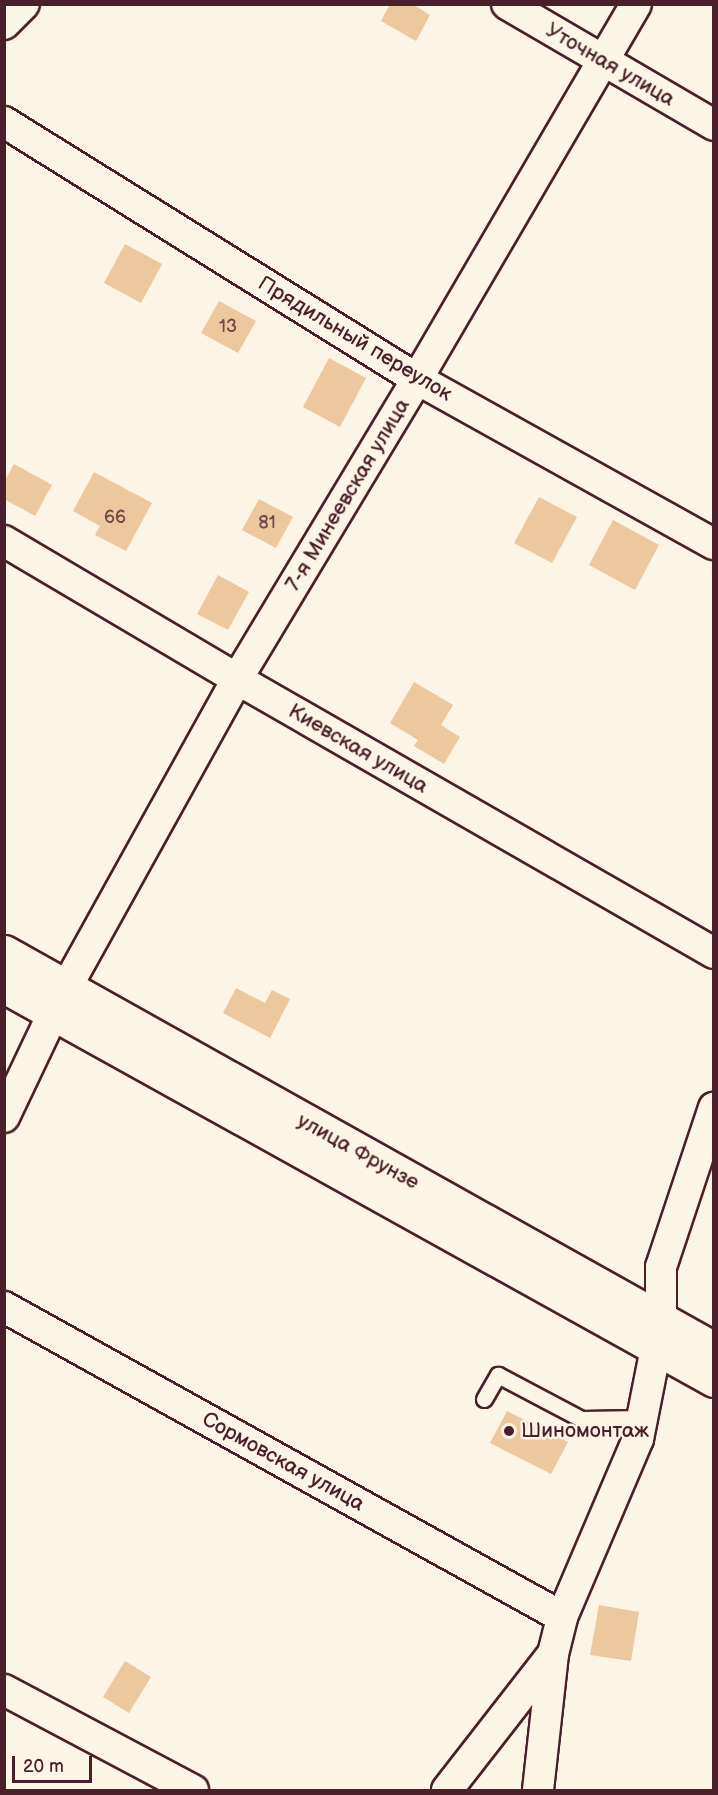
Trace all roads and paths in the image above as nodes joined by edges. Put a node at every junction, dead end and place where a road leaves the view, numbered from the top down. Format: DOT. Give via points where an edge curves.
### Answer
graph roads {
  1 [pos="24,4"];
  2 [pos="507,4"];
  3 [pos="636,4"];
  4 [pos="4,24"];
  5 [pos="604,62"];
  6 [pos="4,122"];
  7 [pos="714,125"];
  8 [pos="417,378"];
  9 [pos="4,541"];
  10 [pos="714,544"];
  11 [pos="237,679"];
  12 [pos="4,952"];
  13 [pos="714,953"];
  14 [pos="4,986"];
  15 [pos="59,1001"];
  16 [pos="714,1108"];
  17 [pos="4,1117"];
  18 [pos="4,1307"];
  19 [pos="658,1334"];
  20 [pos="714,1349"];
  21 [pos="714,1380"];
  22 [pos="484,1399"];
  23 [pos="642,1418"];
  24 [pos="562,1617"];
  25 [pos="553,1654"];
  26 [pos="4,1690"];
  27 [pos="193,1791"];
  28 [pos="447,1791"];
  29 [pos="538,1791"];
  1 -- 4 [label="street"];
  2 -- 5 [label="street, Уточная улица"];
  3 -- 5 [label="street, 7-я Минеевская улица"];
  5 -- 7 [label="street, Уточная улица"];
  5 -- 8 [label="street, 7-я Минеевская улица"];
  6 -- 8 [label="street, Прядильный переулок"];
  8 -- 10 [label="street, Прядильный переулок"];
  8 -- 11 [label="street, 7-я Минеевская улица"];
  9 -- 11 [label="street, Киевская улица"];
  11 -- 13 [label="street, Киевская улица"];
  11 -- 15 [label="street, 7-я Минеевская улица"];
  12 -- 15 [label="highway, улица Фрунзе"];
  14 -- 15 [label="highway, улица Фрунзе"];
  15 -- 17 [label="street, 7-я Минеевская улица"];
  15 -- 19 [label="highway, улица Фрунзе"];
  16 -- 19 [label="street" via="661,1267"];
  18 -- 24 [label="street, Сормовская улица"];
  19 -- 20 [label="highway, улица Фрунзе"];
  19 -- 21 [label="highway, улица Фрунзе"];
  19 -- 23 [label="street"];
  22 -- 23 [label="lane" via="498,1375 581,1419"];
  23 -- 24 [label="street" via="638,1439"];
  24 -- 25 [label="street"];
  25 -- 28 [label="street"];
  25 -- 29 [label="street"];
  26 -- 27 [label="street"];
}
